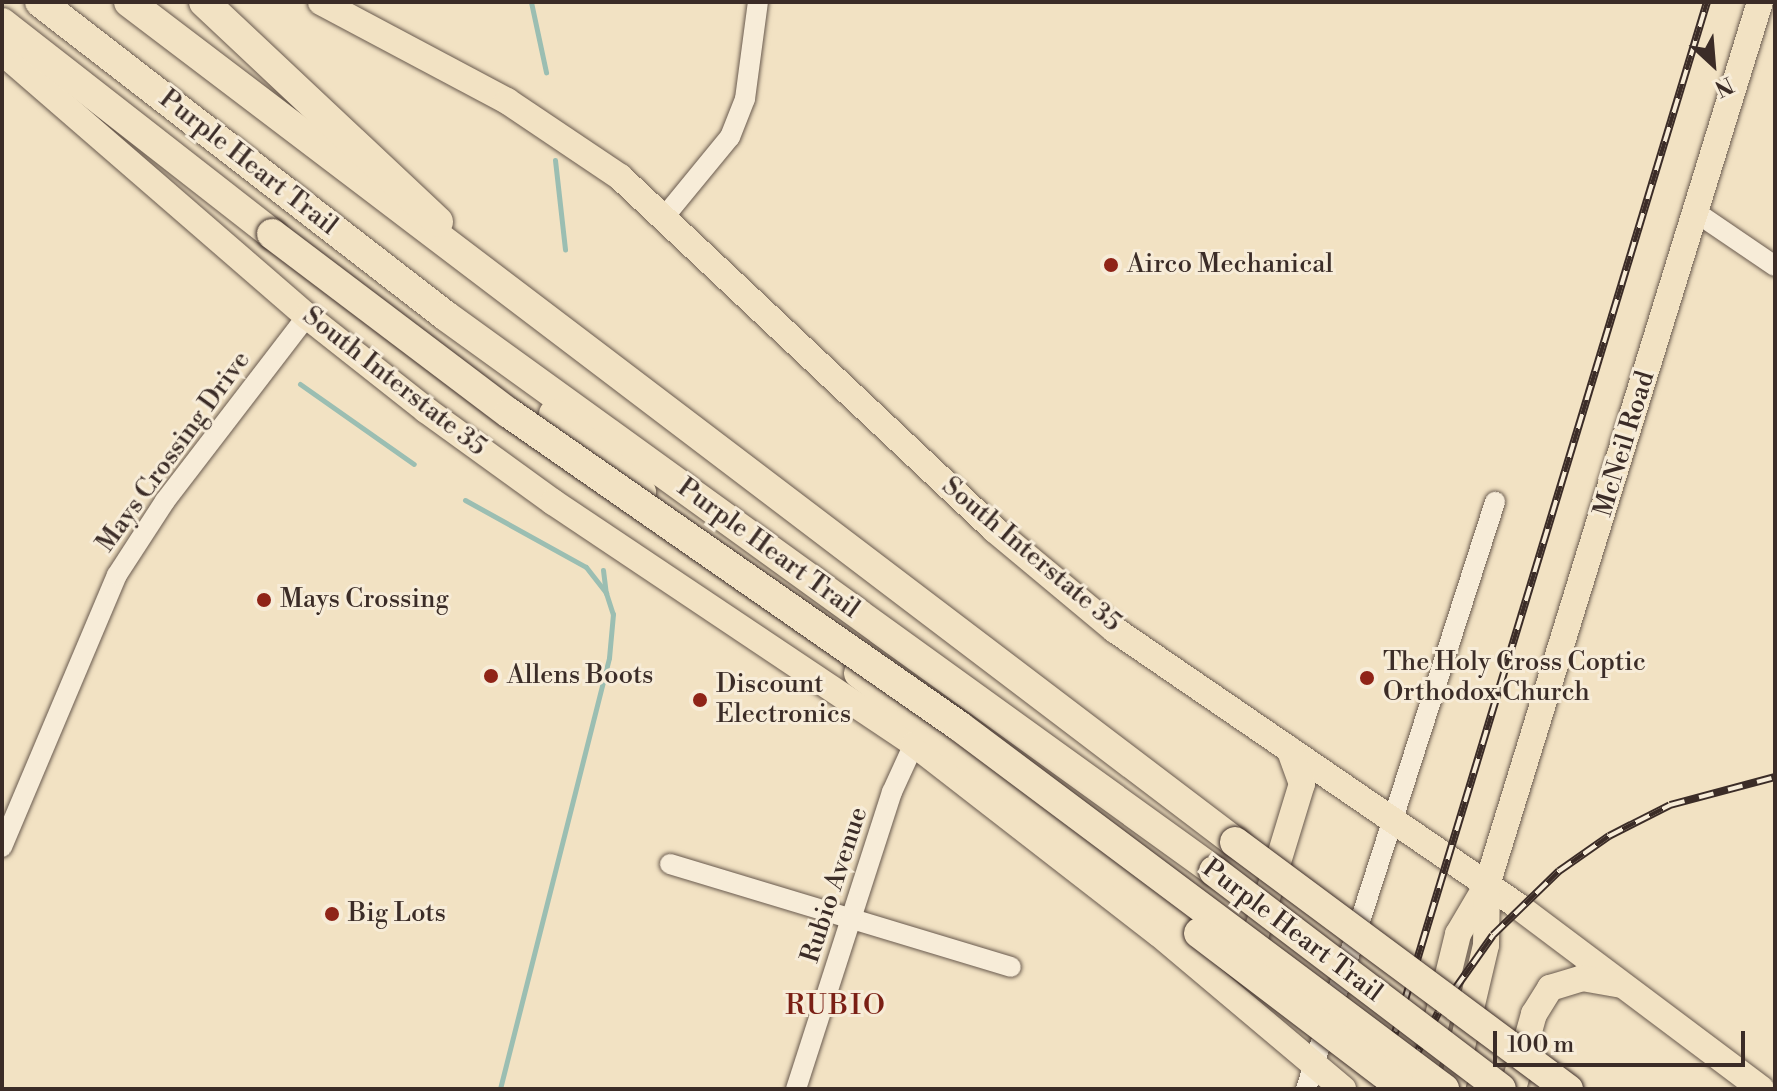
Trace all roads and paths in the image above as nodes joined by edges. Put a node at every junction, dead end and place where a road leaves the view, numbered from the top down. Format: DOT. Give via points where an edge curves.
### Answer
graph roads {
  1 [pos="40,2"];
  2 [pos="129,2"];
  3 [pos="204,2"];
  4 [pos="321,2"];
  5 [pos="758,2"];
  6 [pos="1760,2"];
  7 [pos="2,23"];
  8 [pos="2,52"];
  9 [pos="1694,211"];
  10 [pos="665,216"];
  11 [pos="1775,266"];
  12 [pos="489,275"];
  13 [pos="307,316"];
  14 [pos="446,316"];
  15 [pos="1495,502"];
  16 [pos="914,744"];
  17 [pos="1289,749"];
  18 [pos="1392,819"];
  19 [pos="2,847"];
  20 [pos="670,864"];
  21 [pos="1487,885"];
  22 [pos="851,919"];
  23 [pos="1158,933"];
  24 [pos="1011,967"];
  25 [pos="1627,987"];
  26 [pos="1309,1077"];
  27 [pos="796,1089"];
  28 [pos="1343,1089"];
  29 [pos="1404,1089"];
  30 [pos="1420,1089"];
  31 [pos="1444,1089"];
  32 [pos="1452,1089"];
  33 [pos="1501,1089"];
  34 [pos="1513,1089"];
  35 [pos="1568,1089"];
  36 [pos="1761,1089"];
  1 -- 14 [label="highway, Purple Heart Trail"];
  2 -- 12 [label="highway, Purple Heart Trail"];
  3 -- 12 [label="highway" via="397,179"];
  4 -- 10 [label="main road, South Interstate 35" via="507,101 620,177"];
  5 -- 10 [label="street" via="745,99 730,137"];
  6 -- 9 [label="main road, McNeil Road"];
  7 -- 31 [label="highway, bridge" via="509,413 959,726"];
  8 -- 13 [label="main road, South Interstate 35"];
  9 -- 11 [label="street"];
  9 -- 21 [label="main road, McNeil Road"];
  10 -- 17 [label="main road, South Interstate 35" via="995,530 1115,630"];
  12 -- 35 [label="highway, Purple Heart Trail, bridge"];
  13 -- 16 [label="main road, South Interstate 35" via="553,502"];
  13 -- 19 [label="street, Mays Crossing Drive" via="165,501 117,575"];
  14 -- 29 [label="highway, bridge" via="788,619"];
  14 -- 33 [label="highway, Purple Heart Trail, bridge" via="1214,871"];
  15 -- 18 [label="street"];
  16 -- 22 [label="street, Rubio Avenue" via="892,792"];
  16 -- 23 [label="main road, South Interstate 35"];
  17 -- 18 [label="main road, South Interstate 35"];
  17 -- 23 [label="main road" via="1302,784 1256,934 1230,951"];
  18 -- 21 [label="main road, South Interstate 35"];
  18 -- 26 [label="street"];
  20 -- 22 [label="street"];
  21 -- 25 [label="main road, South Interstate 35"];
  21 -- 30 [label="main road, McNeil Road" via="1458,934"];
  21 -- 32 [label="main road, McNeil Road" via="1486,945"];
  22 -- 24 [label="street"];
  22 -- 27 [label="street, Rubio Avenue"];
  23 -- 26 [label="main road, South Interstate 35"];
  25 -- 34 [label="main road" via="1582,978 1550,988 1534,1014"];
  25 -- 36 [label="main road, South Interstate 35"];
  26 -- 28 [label="main road, South Interstate 35"];
}
